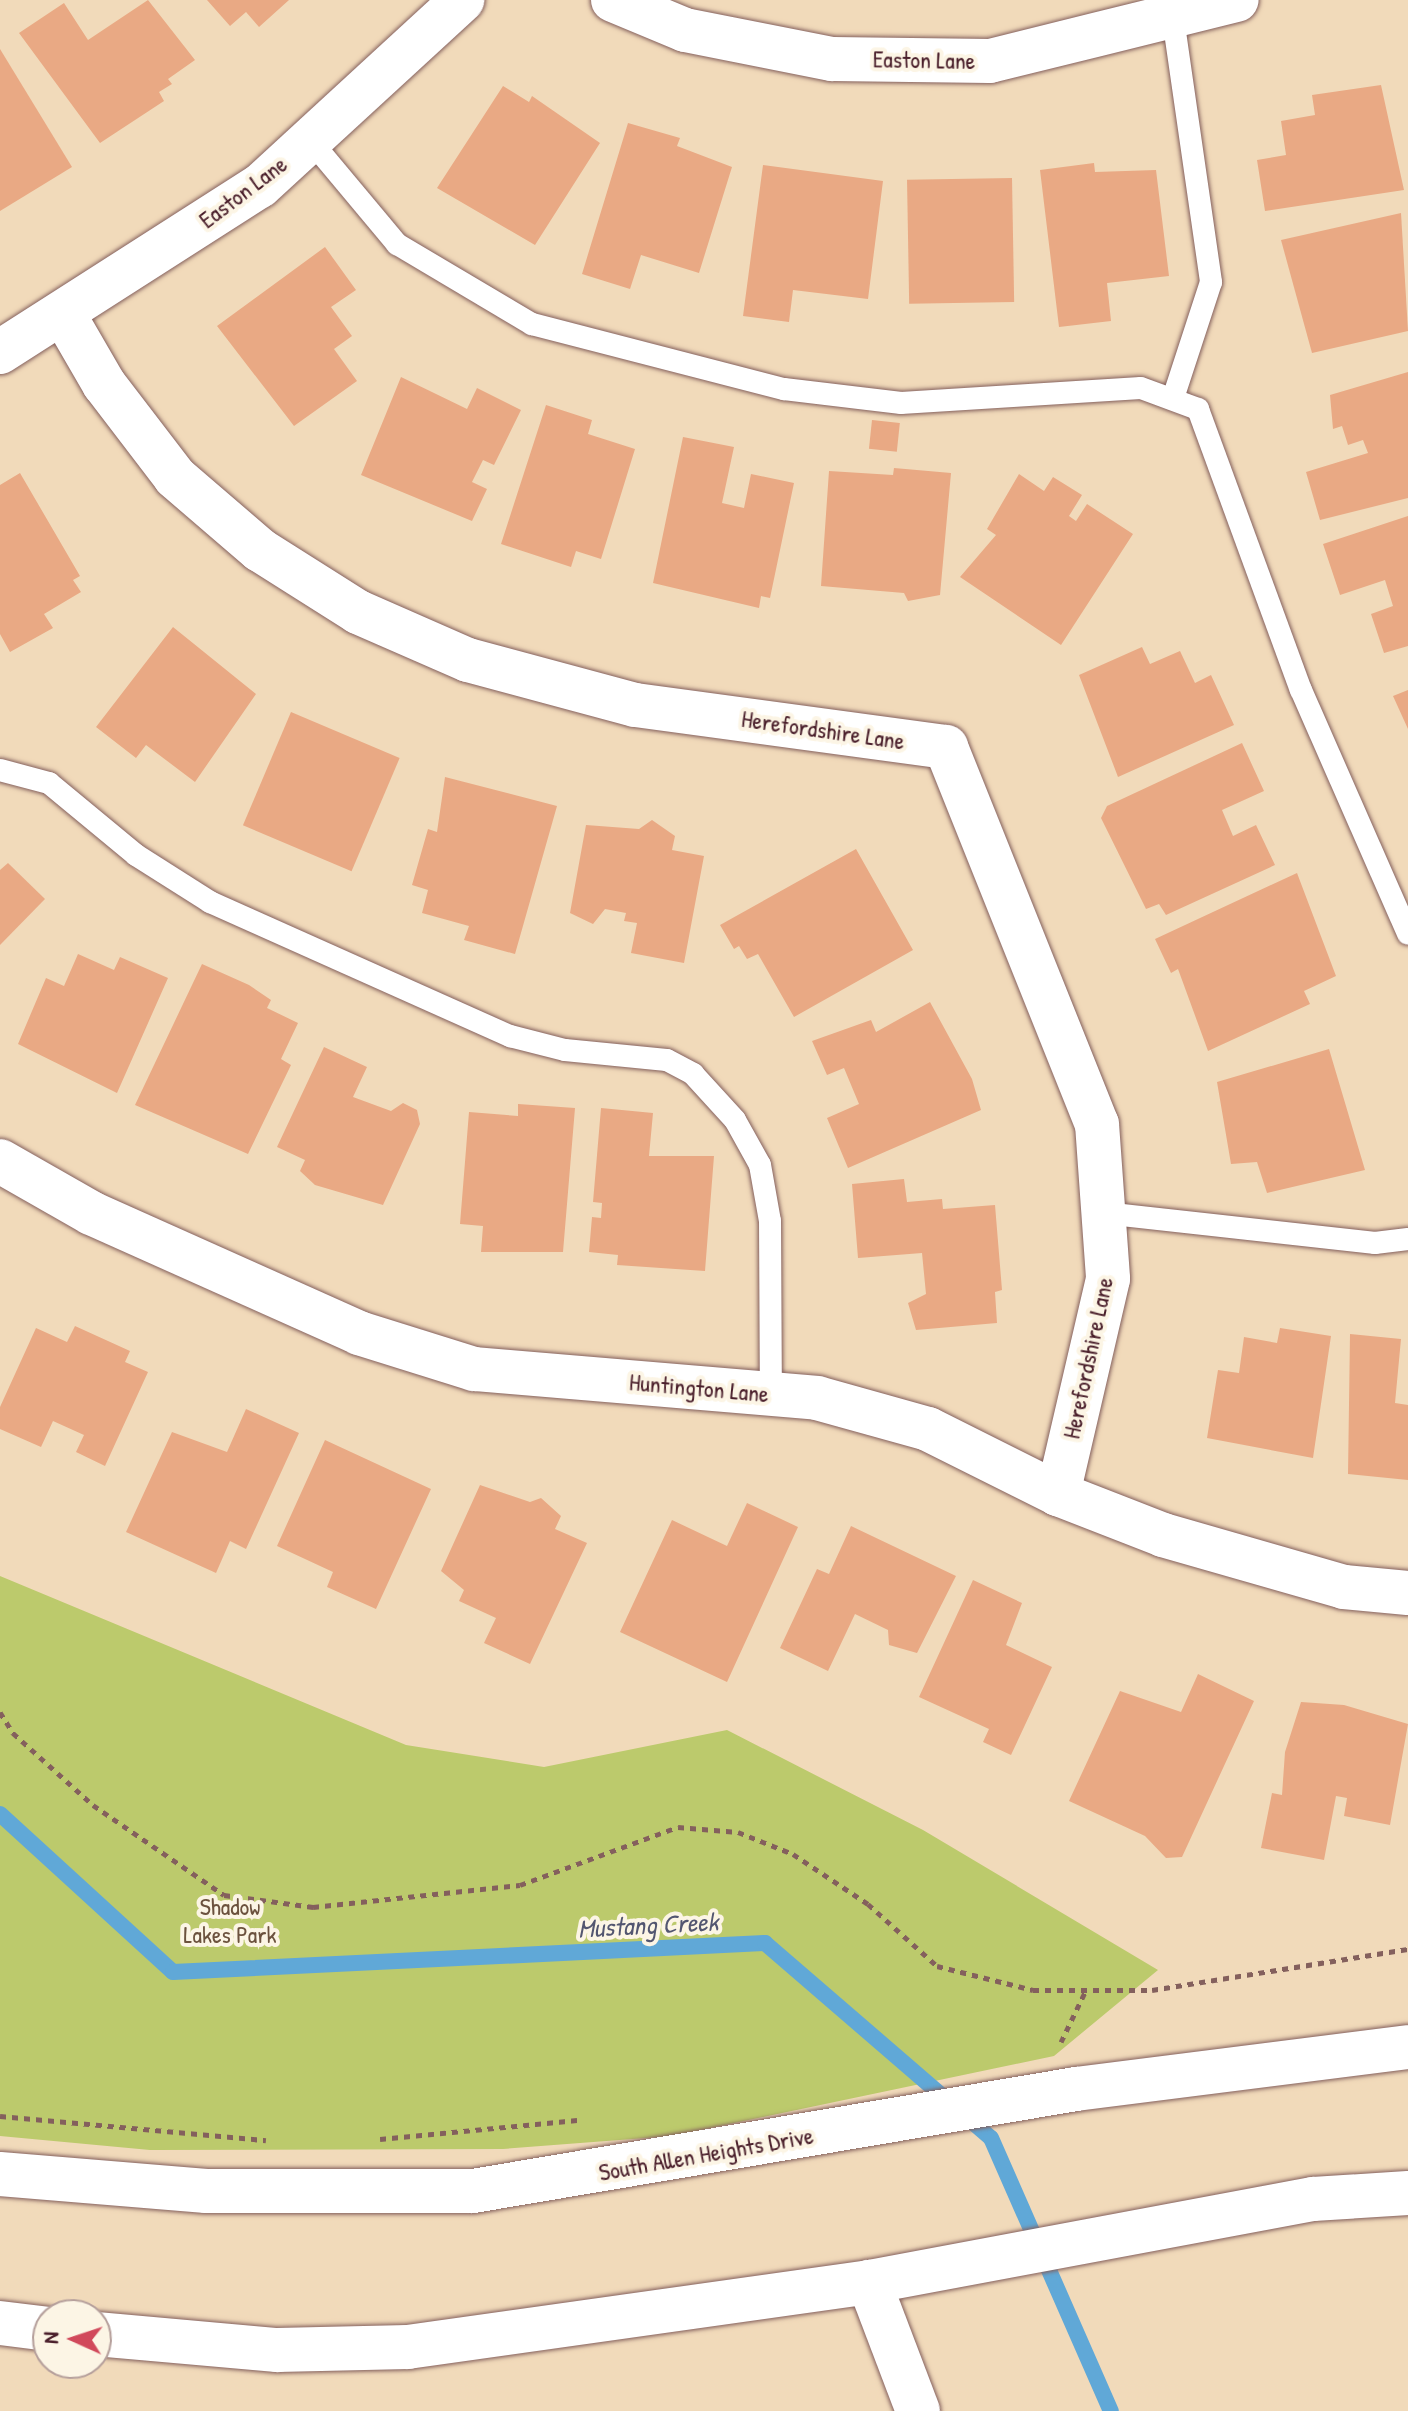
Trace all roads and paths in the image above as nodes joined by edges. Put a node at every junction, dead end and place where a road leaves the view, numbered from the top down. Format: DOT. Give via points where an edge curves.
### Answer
graph roads {
  1 [pos="462,0"];
  2 [pos="613,0"];
  3 [pos="1237,0"];
  4 [pos="1173,18"];
  5 [pos="310,140"];
  6 [pos="64,315"];
  7 [pos="0,352"];
  8 [pos="1174,395"];
  9 [pos="0,770"];
  10 [pos="1408,934"];
  11 [pos="0,1161"];
  12 [pos="1104,1213"];
  13 [pos="1408,1239"];
  14 [pos="771,1394"];
  15 [pos="1058,1494"];
  16 [pos="1408,1593"];
  17 [pos="0,1712"];
  18 [pos="1408,1949"];
  19 [pos="1086,1990"];
  20 [pos="1408,2047"];
  21 [pos="1048,2050"];
  22 [pos="0,2116"];
  23 [pos="595,2118"];
  24 [pos="376,2140"];
  25 [pos="281,2142"];
  26 [pos="0,2174"];
  27 [pos="1408,2193"];
  28 [pos="869,2282"];
  29 [pos="0,2323"];
  30 [pos="32,2327"];
  31 [pos="112,2335"];
  32 [pos="918,2411"];
  1 -- 5 [label="street, Easton Lane"];
  2 -- 4 [label="street, Easton Lane" via="685,30 832,59 990,61"];
  3 -- 4 [label="street, Easton Lane"];
  4 -- 8 [label="lane" via="1211,282"];
  5 -- 6 [label="street, Easton Lane" via="260,186"];
  5 -- 8 [label="lane" via="397,244 532,324 784,389 901,403 1141,388"];
  6 -- 7 [label="street, Easton Lane"];
  6 -- 12 [label="street, Herefordshire Lane" via="104,384 175,477 260,550 358,612 468,660 635,705 946,747 1080,1069 1097,1124"];
  8 -- 10 [label="lane" via="1198,409 1301,690"];
  9 -- 14 [label="lane" via="49,783 136,855 210,902 510,1036 565,1050 667,1060 693,1074 735,1120 760,1165 770,1221"];
  11 -- 14 [label="street, Huntington Lane" via="91,1213 359,1333 474,1369"];
  12 -- 13 [label="lane" via="1375,1243"];
  12 -- 15 [label="street, Herefordshire Lane" via="1108,1279"];
  14 -- 15 [label="street, Huntington Lane" via="817,1398 928,1429"];
  15 -- 16 [label="street, Huntington Lane" via="1163,1535 1344,1587"];
  17 -- 19 [label="path" via="13,1733 93,1805 224,1895 313,1907 520,1885 678,1827 738,1832 831,1879 937,1966 1033,1990"];
  18 -- 19 [label="path" via="1152,1990"];
  19 -- 21 [label="path" via="1076,2023"];
  20 -- 26 [label="street, South Allen Heights Drive" via="1076,2089 473,2191 206,2191"];
  22 -- 25 [label="path"];
  23 -- 24 [label="path"];
  27 -- 28 [label="street" via="1313,2199"];
  28 -- 31 [label="street" via="408,2347 277,2350"];
  28 -- 32 [label="street"];
  29 -- 30 [label="street"];
}
